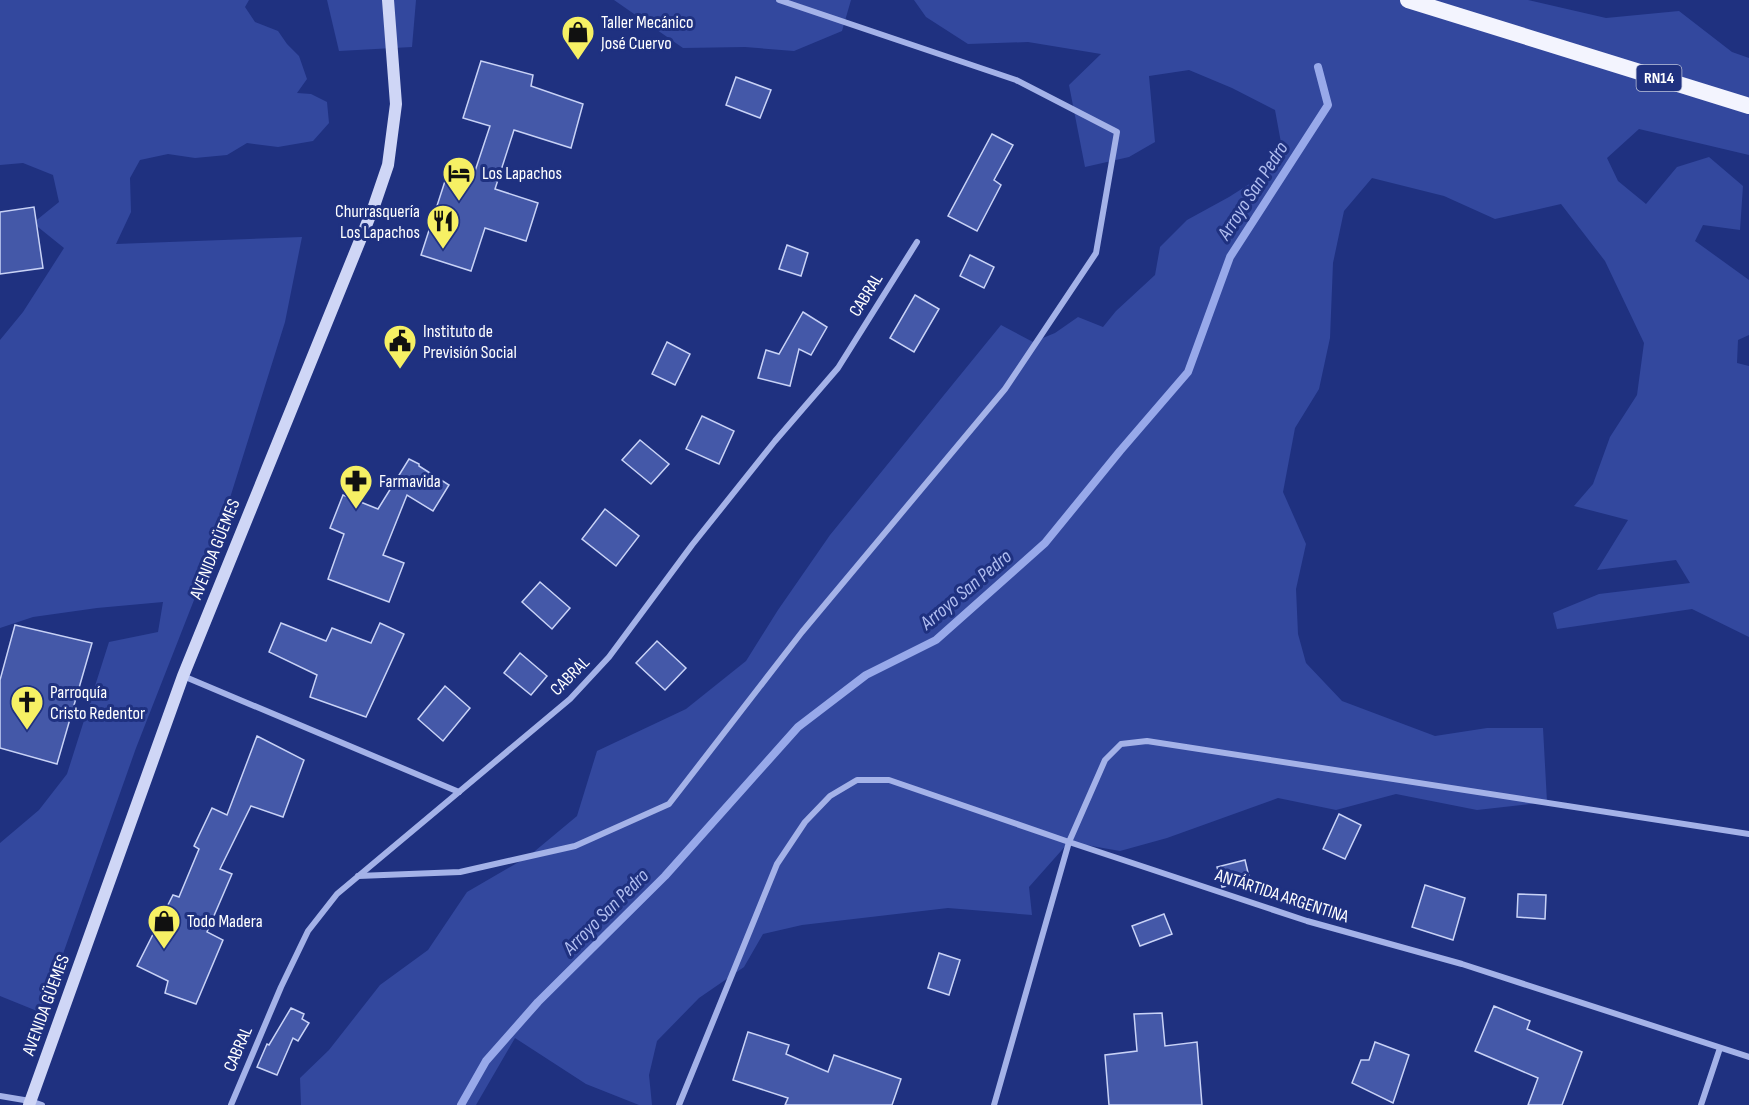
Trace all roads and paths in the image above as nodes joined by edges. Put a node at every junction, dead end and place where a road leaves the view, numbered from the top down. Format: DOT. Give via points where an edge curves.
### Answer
graph roads {
  1 [pos="388,0"];
  2 [pos="779,0"];
  3 [pos="1408,0"];
  4 [pos="1749,106"];
  5 [pos="917,242"];
  6 [pos="183,675"];
  7 [pos="459,792"];
  8 [pos="1749,834"];
  9 [pos="1069,842"];
  10 [pos="358,876"];
  11 [pos="1720,1048"];
  12 [pos="1749,1058"];
  13 [pos="0,1096"];
  14 [pos="34,1104"];
  15 [pos="231,1105"];
  16 [pos="679,1105"];
  17 [pos="994,1105"];
  18 [pos="1701,1105"];
  1 -- 6 [label="main road, AVENIDA GÜEMES" via="396,104 388,165"];
  2 -- 10 [label="street" via="1016,80 1117,132 1096,253 1005,389 802,632 669,804 575,846 460,872"];
  3 -- 4 [label="highway, RN14"];
  5 -- 7 [label="street, CABRAL" via="838,368 692,545 609,657 570,699"];
  6 -- 7 [label="street"];
  6 -- 14 [label="main road, AVENIDA GÜEMES"];
  7 -- 10 [label="street, CABRAL"];
  8 -- 9 [label="street" via="1147,741 1121,744 1105,760"];
  9 -- 11 [label="street, ANTÁRTIDA ARGENTINA" via="1306,921 1462,964"];
  9 -- 16 [label="street, ANTÁRTIDA ARGENTINA" via="889,780 857,780 830,796 805,822 777,864"];
  9 -- 17 [label="street"];
  10 -- 15 [label="street, CABRAL" via="337,894 308,931"];
  11 -- 12 [label="street, ANTÁRTIDA ARGENTINA"];
  11 -- 18 [label="street"];
  13 -- 14 [label="street"];
}
